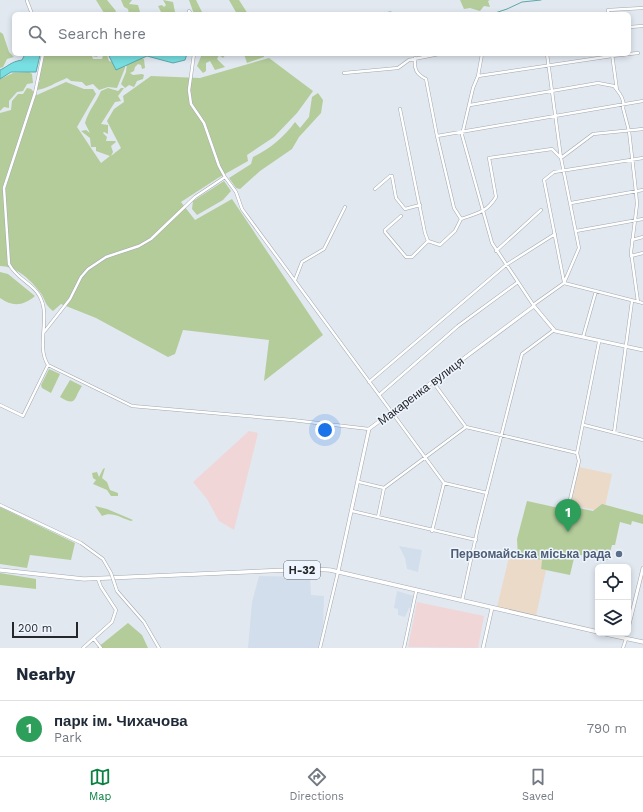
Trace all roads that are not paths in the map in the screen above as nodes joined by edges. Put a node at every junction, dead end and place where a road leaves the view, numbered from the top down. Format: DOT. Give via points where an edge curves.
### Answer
graph roads {
  1 [pos="27,1"];
  2 [pos="643,8"];
  3 [pos="31,12"];
  4 [pos="608,12"];
  5 [pos="643,26"];
  6 [pos="631,27"];
  7 [pos="631,54"];
  8 [pos="638,54"];
  9 [pos="43,56"];
  10 [pos="194,56"];
  11 [pos="427,56"];
  12 [pos="482,56"];
  13 [pos="547,56"];
  14 [pos="606,56"];
  15 [pos="612,56"];
  16 [pos="415,58"];
  17 [pos="549,66"];
  18 [pos="344,73"];
  19 [pos="478,76"];
  20 [pos="617,90"];
  21 [pos="552,91"];
  22 [pos="643,101"];
  23 [pos="470,105"];
  24 [pos="624,105"];
  25 [pos="400,109"];
  26 [pos="556,115"];
  27 [pos="643,129"];
  28 [pos="629,131"];
  29 [pos="463,132"];
  30 [pos="436,136"];
  31 [pos="560,158"];
  32 [pos="643,158"];
  33 [pos="632,160"];
  34 [pos="564,170"];
  35 [pos="225,177"];
  36 [pos="375,189"];
  37 [pos="643,190"];
  38 [pos="636,192"];
  39 [pos="571,203"];
  40 [pos="420,205"];
  41 [pos="345,207"];
  42 [pos="541,210"];
  43 [pos="483,212"];
  44 [pos="401,216"];
  45 [pos="461,219"];
  46 [pos="643,219"];
  47 [pos="635,221"];
  48 [pos="576,231"];
  49 [pos="555,234"];
  50 [pos="643,237"];
  51 [pos="632,240"];
  52 [pos="428,241"];
  53 [pos="496,251"];
  54 [pos="643,253"];
  55 [pos="632,256"];
  56 [pos="506,265"];
  57 [pos="295,280"];
  58 [pos="518,282"];
  59 [pos="564,283"];
  60 [pos="596,292"];
  61 [pos="632,301"];
  62 [pos="638,302"];
  63 [pos="643,303"];
  64 [pos="534,306"];
  65 [pos="554,330"];
  66 [pos="44,332"];
  67 [pos="582,338"];
  68 [pos="599,342"];
  69 [pos="626,348"];
  70 [pos="643,350"];
  71 [pos="48,365"];
  72 [pos="370,382"];
  73 [pos="433,382"];
  74 [pos="379,395"];
  75 [pos="0,405"];
  76 [pos="392,413"];
  77 [pos="584,425"];
  78 [pos="466,427"];
  79 [pos="369,429"];
  80 [pos="614,433"];
  81 [pos="502,435"];
  82 [pos="643,440"];
  83 [pos="577,453"];
  84 [pos="425,457"];
  85 [pos="359,482"];
  86 [pos="444,483"];
  87 [pos="384,488"];
  88 [pos="487,493"];
  89 [pos="569,504"];
  90 [pos="0,505"];
  91 [pos="352,511"];
  92 [pos="378,518"];
  93 [pos="432,531"];
  94 [pos="476,540"];
  95 [pos="643,568"];
  96 [pos="0,570"];
  97 [pos="338,572"];
  98 [pos="98,579"];
  99 [pos="416,592"];
  100 [pos="462,602"];
  101 [pos="492,608"];
  102 [pos="631,617"];
  103 [pos="595,631"];
  104 [pos="614,636"];
  105 [pos="626,636"];
  106 [pos="94,638"];
  107 [pos="626,639"];
  108 [pos="643,642"];
  109 [pos="83,648"];
  110 [pos="100,648"];
  111 [pos="159,648"];
  112 [pos="320,648"];
  113 [pos="404,648"];
  114 [pos="483,648"];
  115 [pos="623,648"];
  1 -- 3 [label="street"];
  2 -- 4 [label="street"];
  5 -- 6 [label="street"];
  7 -- 8 [label="street"];
  9 -- 66 [label="street" via="34,93 4,188 9,264 14,273 39,295 44,313"];
  10 -- 35 [label="street" via="189,97 204,123"];
  11 -- 16 [label="street"];
  12 -- 19 [label="street"];
  13 -- 17 [label="street"];
  14 -- 17 [label="street"];
  15 -- 20 [label="street"];
  16 -- 18 [label="street" via="398,68"];
  16 -- 30 [label="street" via="414,68 426,79"];
  17 -- 19 [label="street"];
  17 -- 21 [label="street"];
  19 -- 23 [label="street"];
  20 -- 21 [label="street" via="614,86 598,83"];
  20 -- 24 [label="street"];
  21 -- 23 [label="street"];
  21 -- 26 [label="street"];
  22 -- 24 [label="street"];
  23 -- 29 [label="street"];
  24 -- 26 [label="street"];
  24 -- 28 [label="street" via="622,108"];
  25 -- 40 [label="street"];
  26 -- 29 [label="street"];
  26 -- 31 [label="street"];
  27 -- 28 [label="street"];
  28 -- 31 [label="street" via="593,134"];
  28 -- 33 [label="street"];
  29 -- 30 [label="street"];
  29 -- 43 [label="street"];
  30 -- 45 [label="street" via="454,208"];
  31 -- 34 [label="street"];
  31 -- 43 [label="street" via="552,149 489,158 496,197"];
  32 -- 33 [label="street"];
  33 -- 34 [label="street"];
  33 -- 38 [label="street"];
  34 -- 39 [label="street"];
  34 -- 49 [label="street" via="554,172 544,180"];
  35 -- 57 [label="street" via="236,192 250,221"];
  35 -- 66 [label="street" via="195,197 151,238 139,246 106,257 88,269 70,299"];
  36 -- 40 [label="street" via="392,176 396,198 405,209"];
  37 -- 38 [label="street"];
  38 -- 39 [label="street"];
  38 -- 47 [label="street"];
  39 -- 48 [label="street"];
  40 -- 52 [label="street"];
  41 -- 57 [label="street" via="324,249 302,262"];
  42 -- 53 [label="street"];
  43 -- 45 [label="street"];
  43 -- 53 [label="street"];
  44 -- 52 [label="street" via="385,232 406,257 412,257"];
  45 -- 52 [label="street" via="455,231 440,245"];
  46 -- 47 [label="street"];
  47 -- 48 [label="street"];
  47 -- 51 [label="street"];
  48 -- 59 [label="street" via="579,248"];
  49 -- 56 [label="street"];
  49 -- 59 [label="street"];
  50 -- 51 [label="street"];
  51 -- 55 [label="street"];
  53 -- 56 [label="street"];
  54 -- 55 [label="street"];
  55 -- 62 [label="street"];
  56 -- 58 [label="street"];
  56 -- 72 [label="street"];
  57 -- 72 [label="street"];
  58 -- 64 [label="street"];
  58 -- 74 [label="street" via="458,326"];
  59 -- 60 [label="street"];
  59 -- 64 [label="street"];
  60 -- 61 [label="street"];
  60 -- 67 [label="street"];
  61 -- 62 [label="street"];
  61 -- 69 [label="street"];
  62 -- 63 [label="street"];
  64 -- 65 [label="street"];
  64 -- 73 [label="street, Макаренка вулиця"];
  65 -- 67 [label="street"];
  65 -- 81 [label="street" via="522,354"];
  66 -- 71 [label="street" via="43,350"];
  67 -- 68 [label="street"];
  68 -- 69 [label="street"];
  68 -- 77 [label="street"];
  69 -- 70 [label="street"];
  69 -- 80 [label="street"];
  71 -- 75 [label="street" via="23,416"];
  71 -- 79 [label="street" via="132,406"];
  72 -- 74 [label="street"];
  73 -- 76 [label="street, Макаренка вулиця"];
  73 -- 78 [label="street"];
  74 -- 76 [label="street"];
  76 -- 79 [label="street, Макаренка вулиця"];
  76 -- 84 [label="street"];
  77 -- 80 [label="street"];
  77 -- 83 [label="street"];
  78 -- 81 [label="street"];
  78 -- 84 [label="street"];
  79 -- 85 [label="street, Макаренка вулиця"];
  80 -- 82 [label="street"];
  81 -- 83 [label="street"];
  81 -- 88 [label="street"];
  83 -- 89 [label="street" via="579,461"];
  84 -- 86 [label="street"];
  84 -- 87 [label="street"];
  85 -- 87 [label="street"];
  85 -- 91 [label="street, Макаренка вулиця"];
  86 -- 88 [label="street"];
  86 -- 93 [label="street"];
  87 -- 92 [label="street"];
  88 -- 94 [label="street"];
  90 -- 111 [label="street, bridge" via="82,543 103,559 117,591 144,622"];
  91 -- 92 [label="street"];
  91 -- 97 [label="street, Макаренка вулиця"];
  92 -- 93 [label="street"];
  93 -- 94 [label="street"];
  94 -- 100 [label="street"];
  95 -- 102 [label="street"];
  96 -- 98 [label="main road, Н-32"];
  97 -- 98 [label="main road, Н-32" via="311,569"];
  97 -- 99 [label="main road, Н-32"];
  97 -- 112 [label="street, Макаренка вулиця"];
  98 -- 106 [label="street" via="116,610 112,622"];
  99 -- 100 [label="main road, Н-32"];
  99 -- 113 [label="street"];
  100 -- 101 [label="main road, Н-32"];
  101 -- 103 [label="main road, Н-32"];
  101 -- 114 [label="street"];
  104 -- 107 [label="main road"];
  105 -- 107 [label="street"];
  106 -- 109 [label="street"];
  106 -- 110 [label="street"];
  107 -- 108 [label="main road"];
  107 -- 115 [label="street"];
}
